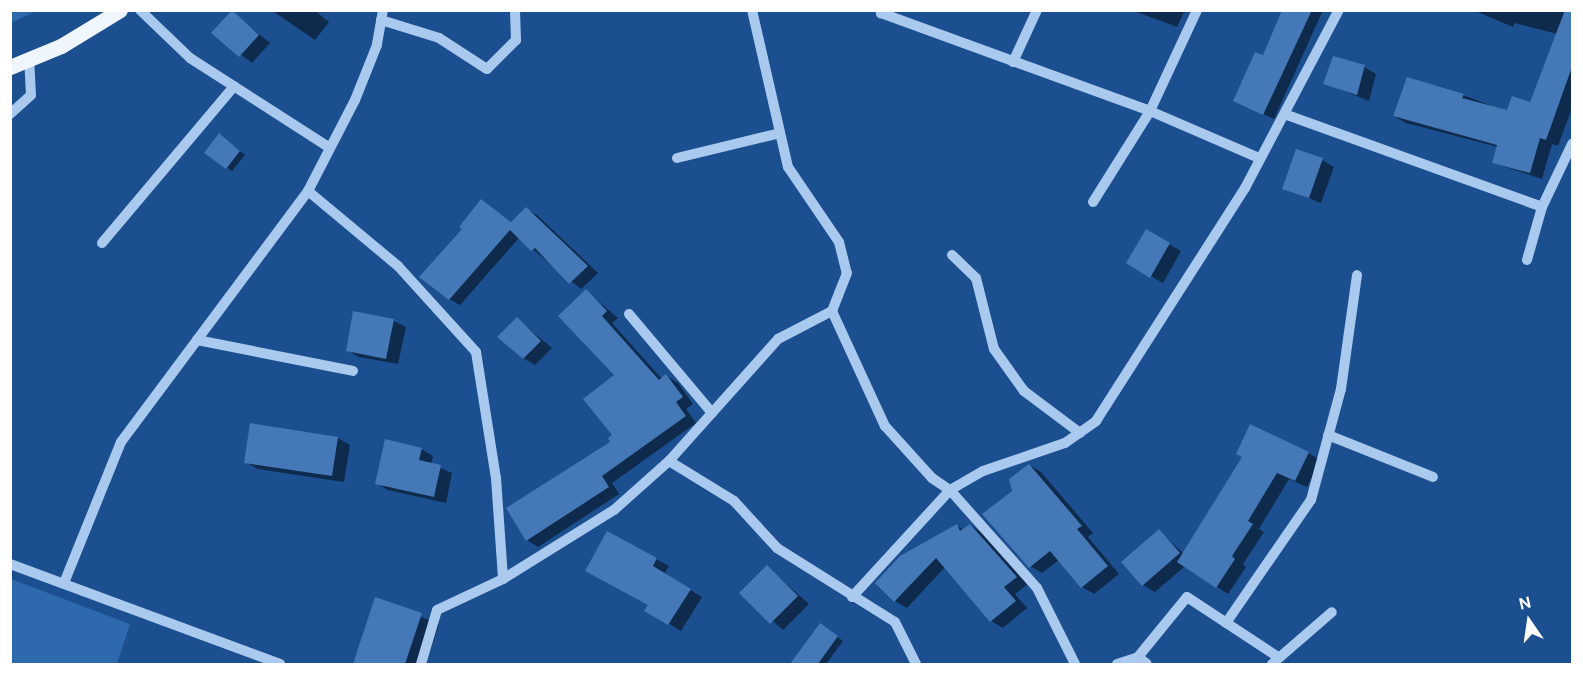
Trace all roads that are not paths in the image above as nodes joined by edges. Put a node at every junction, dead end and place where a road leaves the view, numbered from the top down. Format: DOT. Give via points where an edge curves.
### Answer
graph roads {
  1 [pos="120,10"];
  2 [pos="140,10"];
  3 [pos="516,10"];
  4 [pos="752,10"];
  5 [pos="883,10"];
  6 [pos="1037,10"];
  7 [pos="1197,10"];
  8 [pos="1339,10"];
  9 [pos="382,15"];
  10 [pos="29,60"];
  11 [pos="1013,62"];
  12 [pos="10,67"];
  13 [pos="234,86"];
  14 [pos="1150,111"];
  15 [pos="10,114"];
  16 [pos="1287,115"];
  17 [pos="780,133"];
  18 [pos="1572,144"];
  19 [pos="330,148"];
  20 [pos="677,158"];
  21 [pos="1259,158"];
  22 [pos="308,191"];
  23 [pos="1093,202"];
  24 [pos="1542,207"];
  25 [pos="102,243"];
  26 [pos="952,255"];
  27 [pos="1527,260"];
  28 [pos="1357,275"];
  29 [pos="832,311"];
  30 [pos="629,314"];
  31 [pos="197,340"];
  32 [pos="353,371"];
  33 [pos="712,413"];
  34 [pos="1080,433"];
  35 [pos="1328,435"];
  36 [pos="669,461"];
  37 [pos="1433,477"];
  38 [pos="950,490"];
  39 [pos="10,564"];
  40 [pos="503,579"];
  41 [pos="64,583"];
  42 [pos="852,597"];
  43 [pos="1332,612"];
  44 [pos="1226,623"];
  45 [pos="1138,657"];
  46 [pos="1275,661"];
  47 [pos="280,664"];
  48 [pos="422,664"];
  49 [pos="916,664"];
  50 [pos="1075,664"];
  51 [pos="1117,664"];
  52 [pos="1147,664"];
  1 -- 10 [label="main road"];
  2 -- 13 [label="street" via="190,58"];
  3 -- 9 [label="street" via="516,40 487,69 439,38"];
  4 -- 17 [label="street"];
  5 -- 11 [label="street" via="881,13"];
  6 -- 11 [label="street"];
  7 -- 14 [label="street"];
  8 -- 16 [label="street"];
  9 -- 19 [label="street" via="377,45"];
  10 -- 12 [label="main road"];
  10 -- 15 [label="street" via="31,95"];
  11 -- 14 [label="street"];
  13 -- 19 [label="street"];
  13 -- 25 [label="street"];
  14 -- 21 [label="street"];
  14 -- 23 [label="street"];
  16 -- 21 [label="street"];
  16 -- 24 [label="street"];
  17 -- 20 [label="street"];
  17 -- 29 [label="street" via="788,167 839,242 847,273"];
  18 -- 24 [label="street"];
  19 -- 22 [label="street"];
  21 -- 34 [label="street" via="1245,188 1096,421"];
  22 -- 31 [label="street"];
  22 -- 40 [label="street" via="398,266 476,352 496,478"];
  24 -- 27 [label="street"];
  26 -- 34 [label="street" via="976,278 994,349 1024,391"];
  28 -- 35 [label="street" via="1341,389"];
  29 -- 33 [label="street" via="778,339"];
  29 -- 38 [label="street" via="885,426 932,478"];
  30 -- 33 [label="street"];
  31 -- 32 [label="street"];
  31 -- 41 [label="street" via="121,442"];
  33 -- 36 [label="street"];
  34 -- 38 [label="street" via="1065,444 982,471"];
  35 -- 37 [label="street"];
  35 -- 44 [label="street" via="1311,500"];
  36 -- 40 [label="street" via="614,510"];
  36 -- 42 [label="street" via="734,501 777,548"];
  38 -- 42 [label="street"];
  38 -- 50 [label="street" via="1037,588"];
  39 -- 41 [label="street"];
  40 -- 48 [label="street" via="437,610"];
  41 -- 47 [label="street"];
  42 -- 49 [label="street" via="866,601 896,622"];
  43 -- 46 [label="street"];
  44 -- 45 [label="street" via="1187,597"];
  44 -- 46 [label="street"];
  45 -- 51 [label="street"];
  45 -- 52 [label="street"];
}
